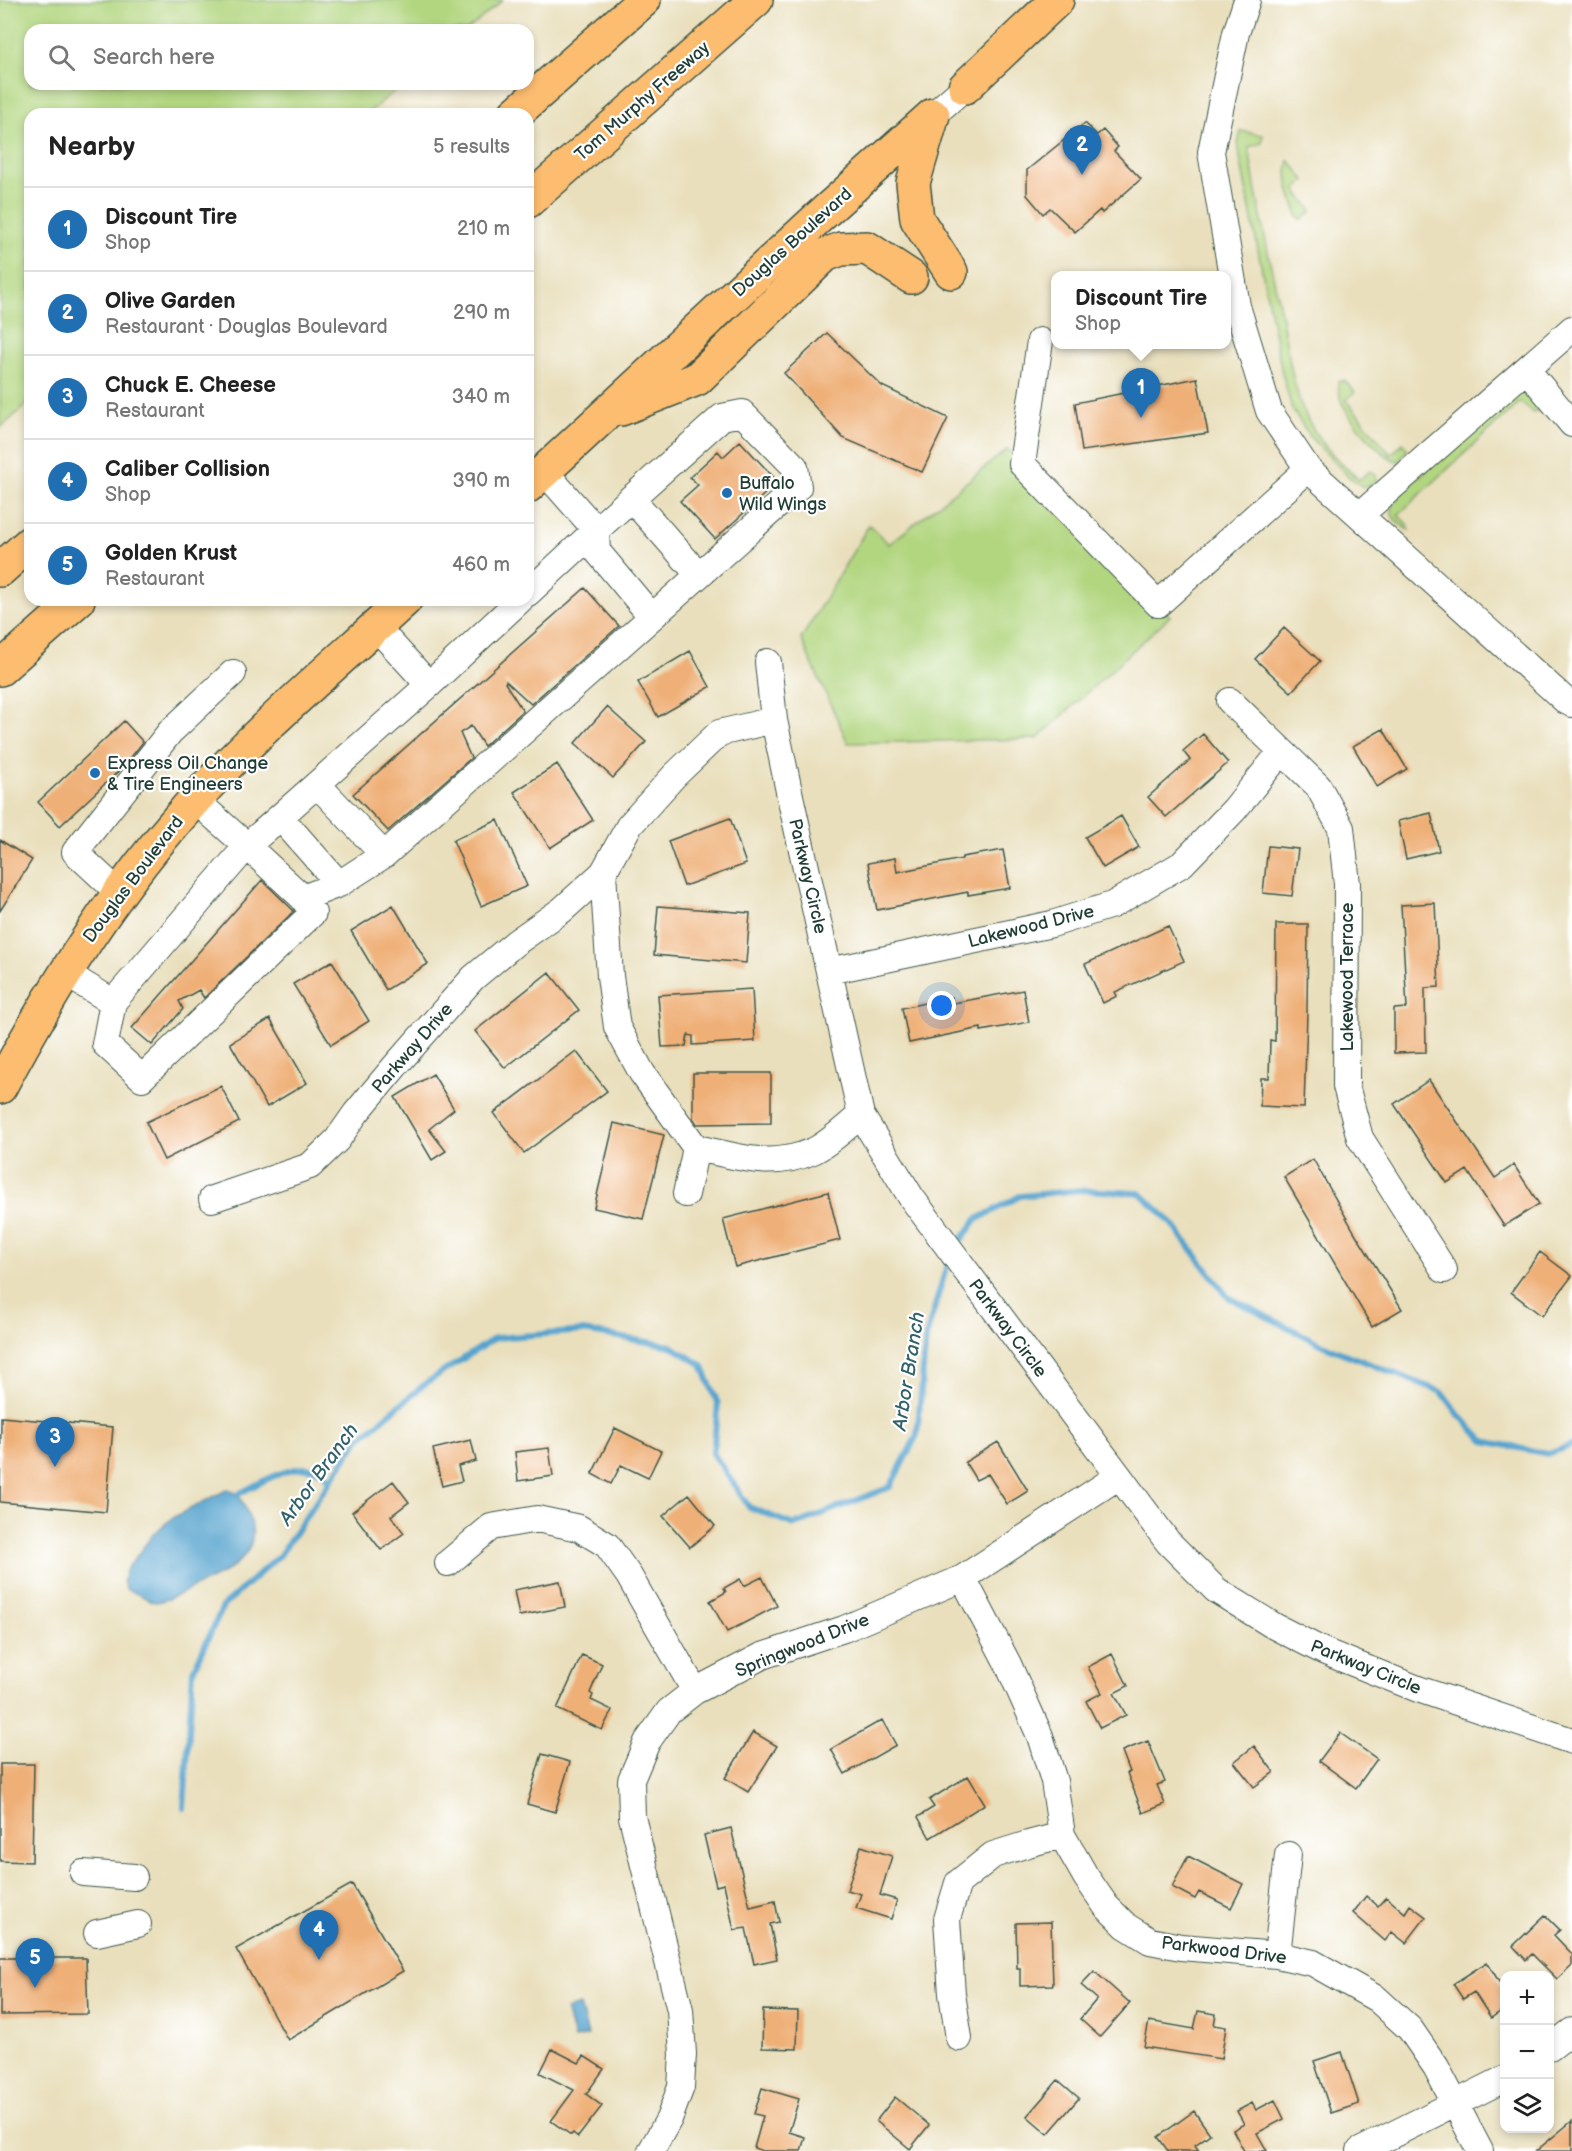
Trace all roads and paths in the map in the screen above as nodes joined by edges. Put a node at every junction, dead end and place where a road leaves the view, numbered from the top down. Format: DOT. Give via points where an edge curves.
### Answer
graph roads {
  1 [pos="644,0"];
  2 [pos="756,0"];
  3 [pos="1057,0"];
  4 [pos="1247,0"];
  5 [pos="965,87"];
  6 [pos="522,108"];
  7 [pos="933,115"];
  8 [pos="534,196"];
  9 [pos="951,272"];
  10 [pos="911,277"];
  11 [pos="1572,329"];
  12 [pos="1040,341"];
  13 [pos="1527,370"];
  14 [pos="603,417"];
  15 [pos="1572,424"];
  16 [pos="1308,469"];
  17 [pos="536,479"];
  18 [pos="631,498"];
  19 [pos="1360,515"];
  20 [pos="596,530"];
  21 [pos="24,548"];
  22 [pos="0,570"];
  23 [pos="699,575"];
  24 [pos="534,587"];
  25 [pos="71,606"];
  26 [pos="399,606"];
  27 [pos="514,606"];
  28 [pos="652,617"];
  29 [pos="376,627"];
  30 [pos="768,662"];
  31 [pos="0,669"];
  32 [pos="233,673"];
  33 [pos="429,685"];
  34 [pos="1230,701"];
  35 [pos="1572,704"];
  36 [pos="774,720"];
  37 [pos="1281,752"];
  38 [pos="317,784"];
  39 [pos="195,800"];
  40 [pos="280,817"];
  41 [pos="247,846"];
  42 [pos="384,855"];
  43 [pos="603,873"];
  44 [pos="339,885"];
  45 [pos="119,893"];
  46 [pos="303,898"];
  47 [pos="829,971"];
  48 [pos="65,973"];
  49 [pos="113,1002"];
  50 [pos="0,1087"];
  51 [pos="861,1115"];
  52 [pos="696,1148"];
  53 [pos="686,1194"];
  54 [pos="212,1199"];
  55 [pos="1444,1270"];
  56 [pos="1119,1476"];
  57 [pos="448,1563"];
  58 [pos="963,1578"];
  59 [pos="695,1691"];
  60 [pos="1572,1742"];
  61 [pos="1062,1836"];
  62 [pos="1288,1855"];
  63 [pos="83,1873"];
  64 [pos="135,1877"];
  65 [pos="138,1924"];
  66 [pos="97,1933"];
  67 [pos="1276,1955"];
  68 [pos="1572,2031"];
  69 [pos="959,2038"];
  70 [pos="1554,2045"];
  71 [pos="1500,2081"];
  72 [pos="1455,2102"];
  73 [pos="651,2151"];
  74 [pos="1360,2151"];
  75 [pos="1480,2151"];
  1 -- 6 [label="main road"];
  2 -- 8 [label="main road, Tom Murphy Freeway"];
  3 -- 5 [label="main road, Douglas Boulevard"];
  4 -- 16 [label="street" via="1236,33 1211,152 1237,306 1269,411"];
  5 -- 7 [label="street, Douglas Boulevard"];
  7 -- 9 [label="main road" via="913,183 917,219"];
  7 -- 14 [label="main road, Douglas Boulevard"];
  10 -- 14 [label="main road" via="867,248 841,249 825,255 697,379"];
  11 -- 13 [label="street"];
  12 -- 16 [label="street" via="1022,464 1158,604"];
  13 -- 15 [label="street"];
  13 -- 19 [label="street"];
  14 -- 17 [label="main road, Douglas Boulevard"];
  16 -- 19 [label="street"];
  17 -- 20 [label="street"];
  18 -- 20 [label="street"];
  18 -- 23 [label="street"];
  18 -- 23 [label="street" via="722,417 742,413 795,467 798,487"];
  19 -- 35 [label="street"];
  20 -- 24 [label="street"];
  20 -- 28 [label="street" via="597,551"];
  21 -- 22 [label="main road"];
  23 -- 28 [label="street"];
  25 -- 31 [label="main road"];
  26 -- 29 [label="main road, Douglas Boulevard"];
  27 -- 33 [label="street"];
  28 -- 42 [label="street"];
  29 -- 33 [label="street"];
  29 -- 39 [label="main road, Douglas Boulevard" via="236,756"];
  30 -- 36 [label="street, Parkway Circle"];
  32 -- 45 [label="street" via="170,732 75,852"];
  33 -- 38 [label="street"];
  34 -- 37 [label="street, Lakewood Terrace"];
  36 -- 43 [label="street, Parkway Drive" via="719,733 629,826"];
  36 -- 47 [label="street, Parkway Circle"];
  37 -- 47 [label="street, Lakewood Drive" via="1234,810 1182,864 1113,905 1052,924"];
  37 -- 55 [label="street, Lakewood Terrace" via="1318,786 1341,828 1347,884 1346,1086 1360,1138"];
  38 -- 40 [label="street"];
  38 -- 42 [label="street"];
  39 -- 41 [label="street"];
  39 -- 45 [label="main road, Douglas Boulevard"];
  40 -- 41 [label="street"];
  40 -- 44 [label="street"];
  41 -- 46 [label="street"];
  41 -- 49 [label="street"];
  42 -- 44 [label="street"];
  43 -- 52 [label="street" via="617,1028 642,1073"];
  43 -- 54 [label="street, Parkway Drive" via="562,910 473,978 396,1065 337,1140 310,1166"];
  44 -- 46 [label="street"];
  45 -- 48 [label="main road, Douglas Boulevard"];
  46 -- 49 [label="street" via="313,913 142,1078 105,1044"];
  47 -- 51 [label="street, Parkway Circle"];
  48 -- 49 [label="street"];
  48 -- 50 [label="main road, Douglas Boulevard"];
  51 -- 52 [label="street" via="814,1150 782,1161 757,1162"];
  51 -- 56 [label="street, Parkway Circle" via="910,1197"];
  52 -- 53 [label="street"];
  56 -- 58 [label="street, Springwood Drive"];
  56 -- 60 [label="street, Parkway Circle" via="1168,1542 1216,1590 1274,1626 1323,1651 1418,1689"];
  57 -- 59 [label="street" via="491,1527 537,1519 579,1528 613,1553"];
  58 -- 59 [label="street, Springwood Drive" via="844,1629 762,1656"];
  58 -- 61 [label="street, Parkwood Drive" via="1040,1736 1054,1781"];
  59 -- 73 [label="street, Springwood Drive" via="669,1711 652,1734 631,1780 632,1817 680,2010 683,2054 681,2087"];
  61 -- 67 [label="street, Parkwood Drive" via="1106,1906 1126,1926 1150,1941"];
  61 -- 69 [label="street" via="993,1855 958,1883 947,1919"];
  62 -- 67 [label="street"];
  63 -- 64 [label="street"];
  65 -- 66 [label="street"];
  67 -- 72 [label="street, Parkwood Drive" via="1313,1964 1377,1999 1410,2029"];
  68 -- 70 [label="street"];
  71 -- 72 [label="street"];
  72 -- 74 [label="street"];
  72 -- 75 [label="street, Parkwood Drive"];
}
